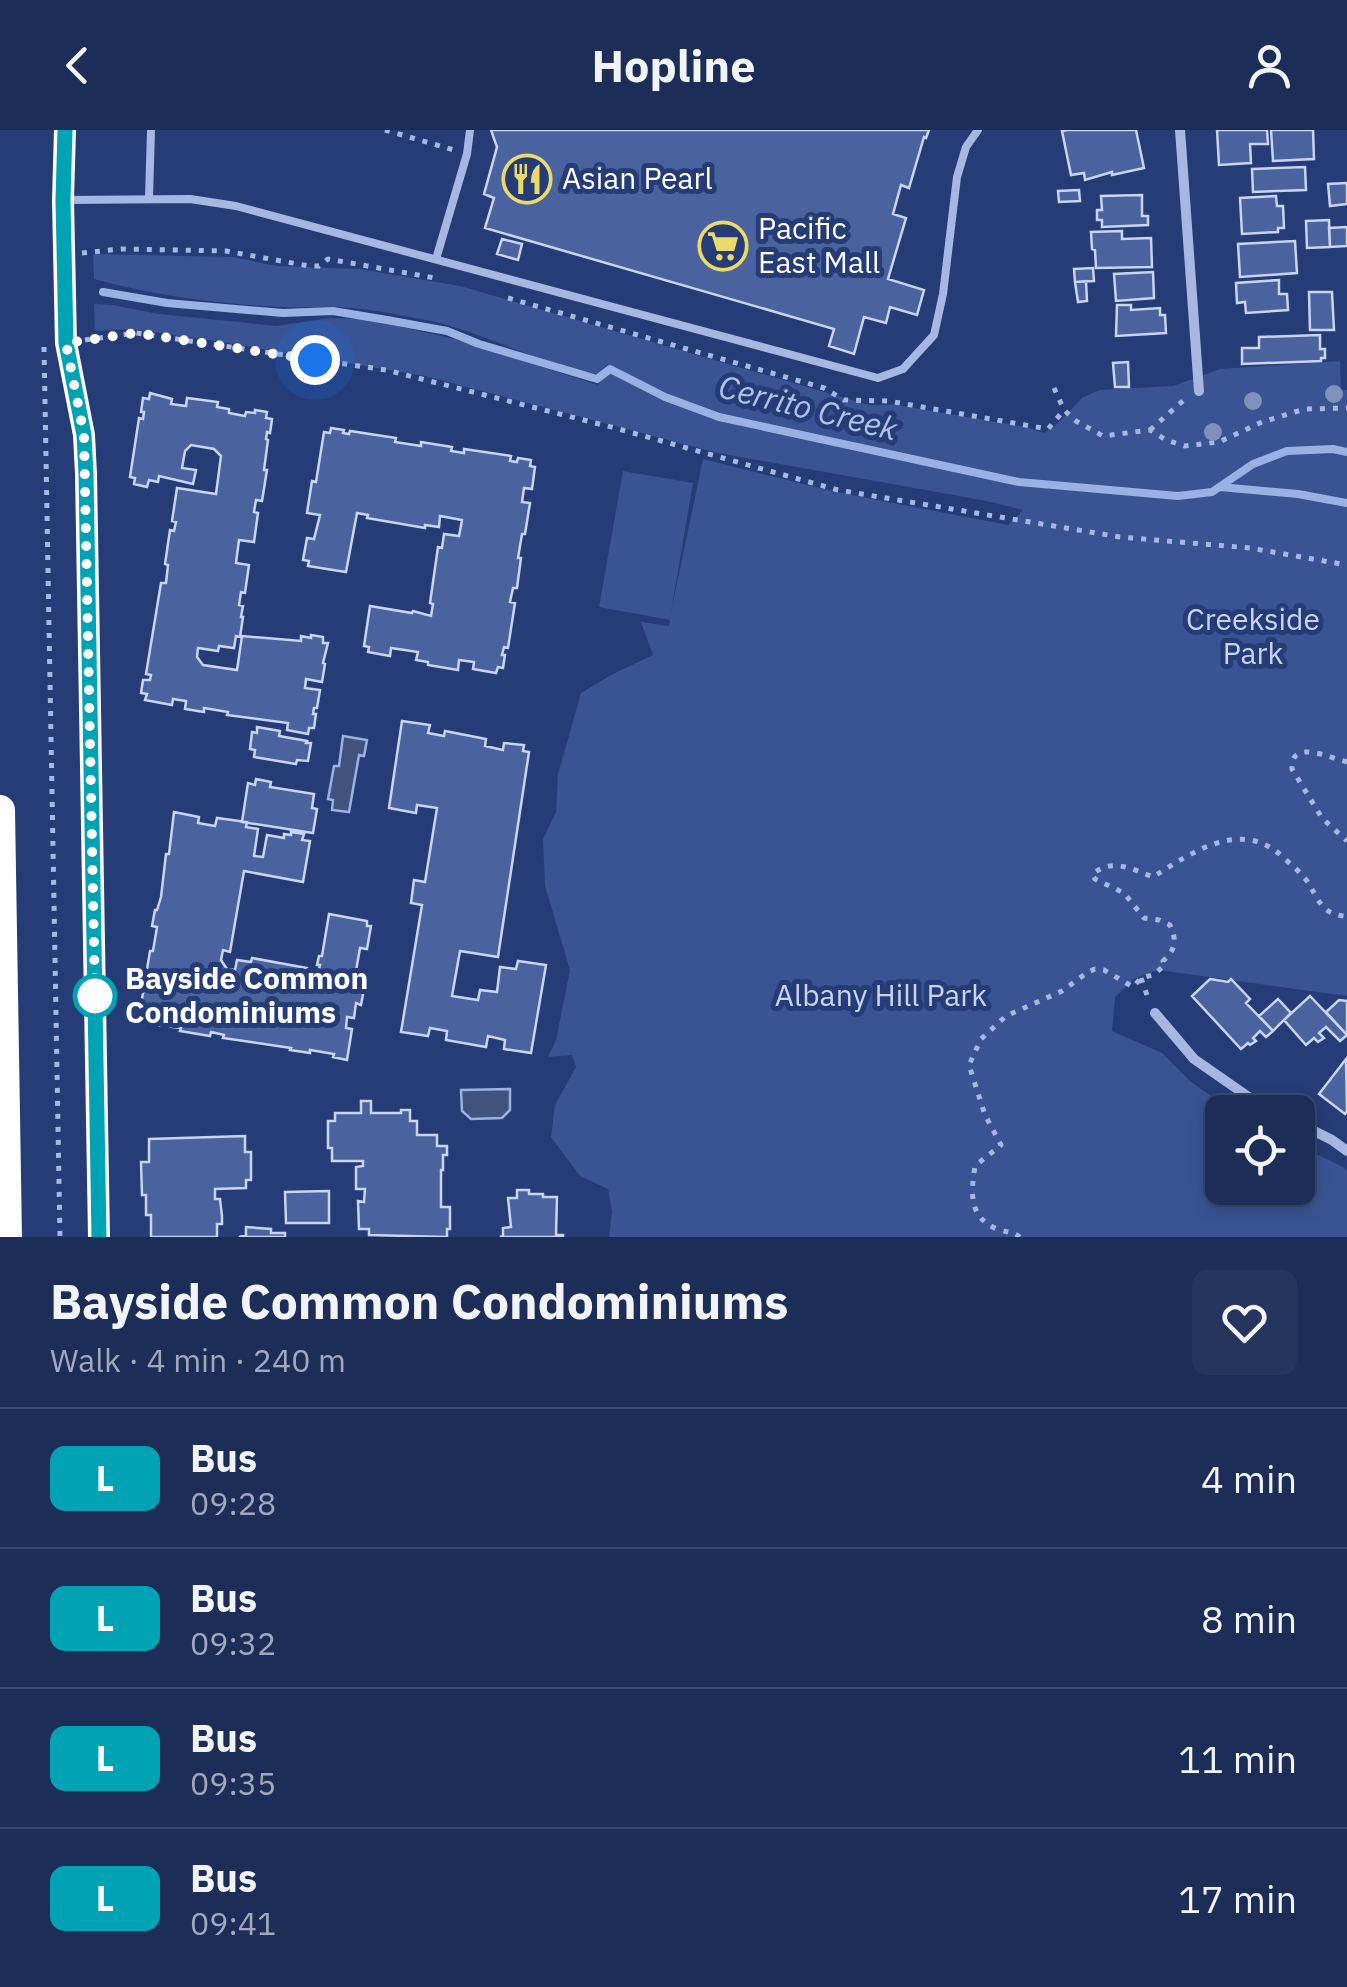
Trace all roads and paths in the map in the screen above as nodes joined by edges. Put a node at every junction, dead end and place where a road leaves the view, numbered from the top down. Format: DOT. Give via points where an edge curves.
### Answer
graph roads {
  1 [pos="65,130"];
  2 [pos="151,130"];
  3 [pos="385,130"];
  4 [pos="470,130"];
  5 [pos="978,130"];
  6 [pos="1180,130"];
  7 [pos="466,154"];
  8 [pos="149,198"];
  9 [pos="63,200"];
  10 [pos="64,254"];
  11 [pos="436,259"];
  12 [pos="452,282"];
  13 [pos="508,298"];
  14 [pos="66,343"];
  15 [pos="1054,388"];
  16 [pos="1198,391"];
  17 [pos="1347,408"];
  18 [pos="1064,410"];
  19 [pos="1150,430"];
  20 [pos="1347,565"];
  21 [pos="1347,762"];
  22 [pos="0,810"];
  23 [pos="1347,840"];
  24 [pos="1347,912"];
  25 [pos="1154,1013"];
  26 [pos="1246,1095"];
  27 [pos="1315,1131"];
  28 [pos="1347,1150"];
  29 [pos="7,1237"];
  30 [pos="60,1237"];
  31 [pos="100,1237"];
  32 [pos="1020,1237"];
  1 -- 9 [label="street"];
  2 -- 8 [label="lane"];
  3 -- 7 [label="path"];
  4 -- 7 [label="lane"];
  5 -- 11 [label="lane" via="957,177 934,335 903,369 878,378"];
  6 -- 16 [label="street"];
  7 -- 11 [label="lane"];
  8 -- 9 [label="lane"];
  8 -- 11 [label="lane" via="236,206"];
  9 -- 10 [label="street"];
  10 -- 12 [label="path" via="226,251 309,266 347,261"];
  10 -- 14 [label="street"];
  13 -- 18 [label="path" via="824,388 844,400 1048,429"];
  14 -- 20 [label="path" via="136,333 386,370 838,490 1120,537"];
  14 -- 30 [label="path" via="44,347"];
  14 -- 31 [label="street" via="84,435"];
  15 -- 18 [label="path"];
  16 -- 19 [label="path"];
  17 -- 19 [label="path" via="1305,408 1219,442 1185,446"];
  18 -- 19 [label="path" via="1103,436"];
  21 -- 23 [label="path" via="1304,751 1291,759 1322,818"];
  22 -- 29 [label="highway"];
  24 -- 32 [label="path" via="1324,910 1305,878 1272,846 1249,838 1210,844 1154,878 1116,863 1095,870 1095,880 1124,893 1144,918 1170,925 1176,938 1165,965 1133,986 1096,969 1006,1016 981,1039 970,1065 1001,1145 976,1166 974,1211"];
  25 -- 26 [label="street" via="1194,1058"];
  27 -- 28 [label="street"];
}
